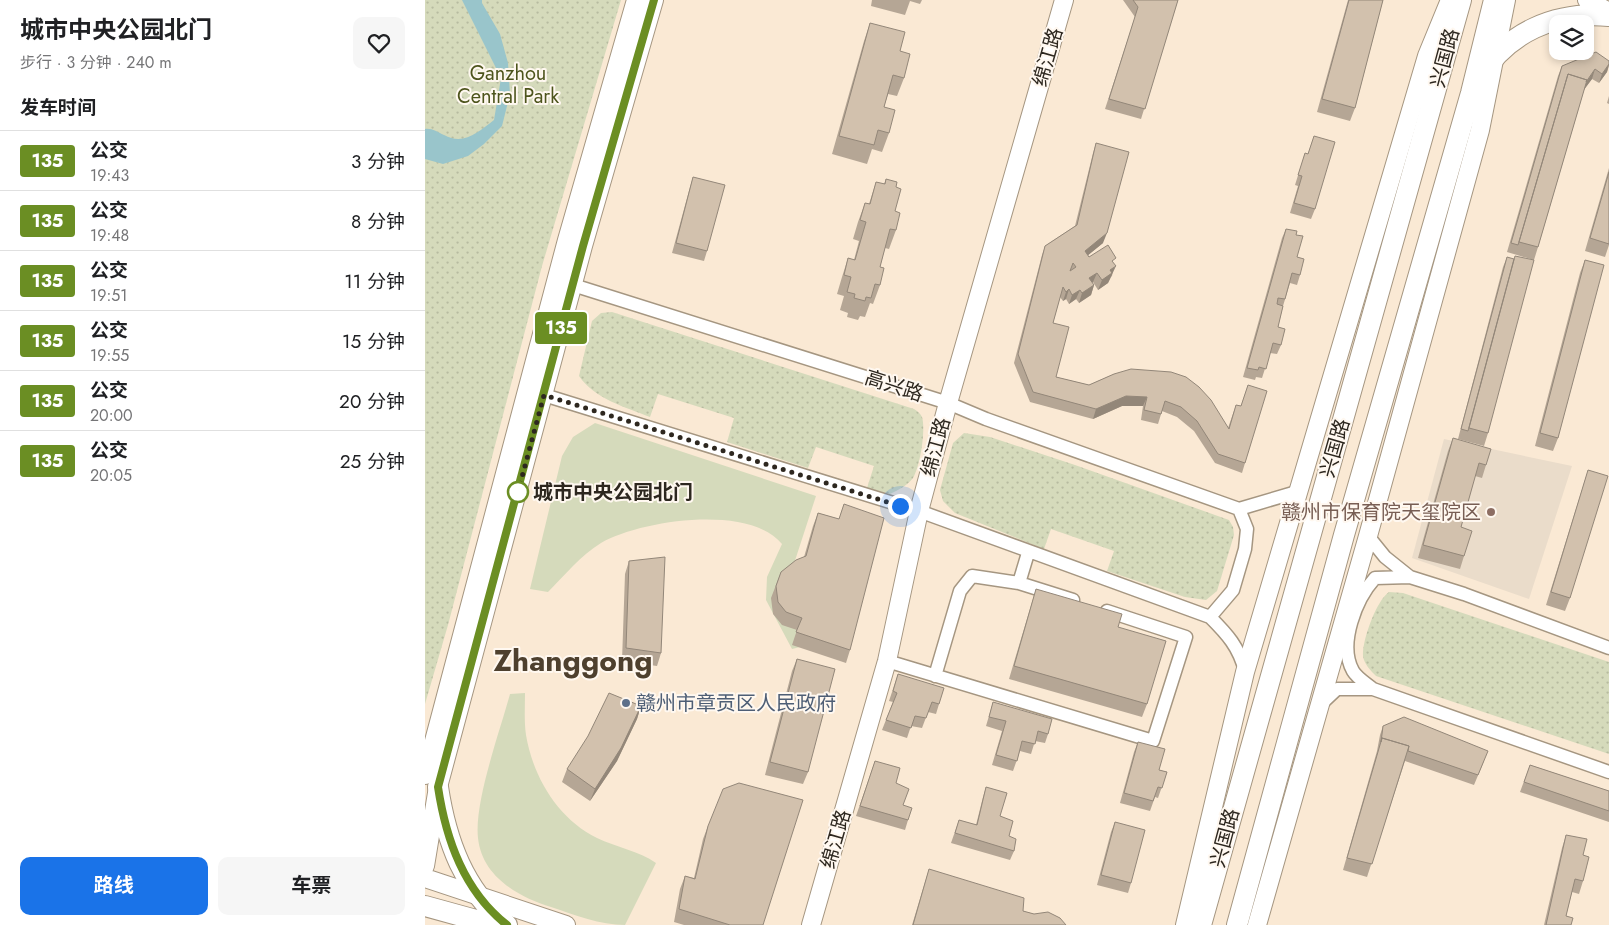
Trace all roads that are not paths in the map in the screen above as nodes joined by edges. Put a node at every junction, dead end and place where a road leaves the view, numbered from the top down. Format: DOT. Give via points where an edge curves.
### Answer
graph roads {
  1 [pos="636,0"];
  2 [pos="654,0"];
  3 [pos="1065,0"];
  4 [pos="1450,0"];
  5 [pos="1455,0"];
  6 [pos="1461,0"];
  7 [pos="1494,0"];
  8 [pos="1506,0"];
  9 [pos="1587,0"];
  10 [pos="1609,12"];
  11 [pos="1609,16"];
  12 [pos="1450,43"];
  13 [pos="1494,56"];
  14 [pos="1471,93"];
  15 [pos="573,286"];
  16 [pos="544,395"];
  17 [pos="948,403"];
  18 [pos="1300,491"];
  19 [pos="1239,509"];
  20 [pos="919,512"];
  21 [pos="1369,536"];
  22 [pos="1028,553"];
  23 [pos="1410,577"];
  24 [pos="1019,583"];
  25 [pos="1210,617"];
  26 [pos="1609,648"];
  27 [pos="887,660"];
  28 [pos="1245,672"];
  29 [pos="935,676"];
  30 [pos="1373,689"];
  31 [pos="1320,706"];
  32 [pos="1609,772"];
  33 [pos="432,781"];
  34 [pos="425,866"];
  35 [pos="425,878"];
  36 [pos="478,896"];
  37 [pos="425,906"];
  38 [pos="494,925"];
  39 [pos="507,925"];
  40 [pos="565,925"];
  41 [pos="811,925"];
  42 [pos="1185,925"];
  43 [pos="1201,925"];
  44 [pos="1237,925"];
  45 [pos="1257,925"];
  1 -- 33 [label="street" via="567,240"];
  2 -- 15 [label="street"];
  3 -- 17 [label="street, 绵江路"];
  4 -- 18 [label="street" via="1427,56"];
  5 -- 12 [label="main road"];
  6 -- 12 [label="main road, 兴国路"];
  7 -- 14 [label="main road, 兴国路"];
  8 -- 13 [label="street"];
  9 -- 10 [label="street"];
  11 -- 13 [label="main road" via="1577,15 1547,22 1519,36"];
  12 -- 43 [label="main road, 兴国路"];
  13 -- 14 [label="main road"];
  13 -- 21 [label="street" via="1480,130"];
  14 -- 44 [label="main road, 兴国路" via="1344,535"];
  15 -- 16 [label="street"];
  15 -- 17 [label="street, 高兴路"];
  16 -- 20 [label="street"];
  16 -- 33 [label="street"];
  17 -- 19 [label="street, 高兴路"];
  17 -- 20 [label="street, 绵江路"];
  18 -- 19 [label="street"];
  18 -- 28 [label="street"];
  19 -- 25 [label="street" via="1247,529 1245,549 1233,590"];
  20 -- 22 [label="street"];
  20 -- 27 [label="street, 绵江路"];
  21 -- 23 [label="street" via="1385,557"];
  21 -- 31 [label="street"];
  22 -- 24 [label="street"];
  22 -- 25 [label="street"];
  23 -- 26 [label="street"];
  23 -- 30 [label="street" via="1375,578 1365,589 1353,620 1346,654 1353,672"];
  24 -- 29 [label="street" via="972,576 960,591"];
  24 -- 29 [label="street" via="1186,637 1153,742"];
  25 -- 28 [label="street" via="1241,654"];
  27 -- 29 [label="street"];
  27 -- 41 [label="street, 绵江路"];
  28 -- 42 [label="street"];
  30 -- 31 [label="street" via="1337,689"];
  30 -- 32 [label="street"];
  31 -- 45 [label="street"];
  33 -- 34 [label="street"];
  33 -- 36 [label="main road" via="457,859"];
  35 -- 36 [label="street"];
  36 -- 39 [label="main road"];
  36 -- 40 [label="street"];
  37 -- 38 [label="main road"];
}
